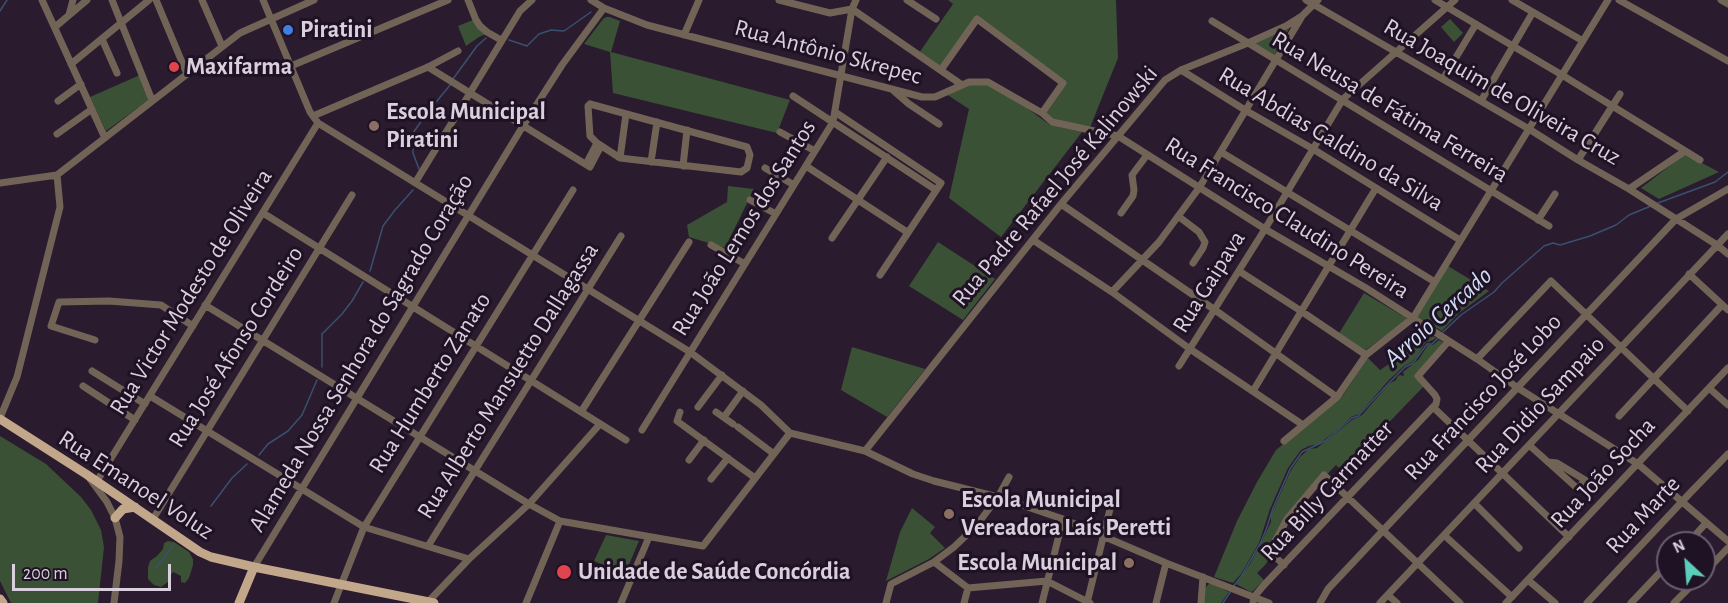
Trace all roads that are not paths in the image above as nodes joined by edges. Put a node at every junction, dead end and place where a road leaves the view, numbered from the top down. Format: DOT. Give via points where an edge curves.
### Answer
graph roads {
  1 [pos="42,0"];
  2 [pos="73,0"];
  3 [pos="87,0"];
  4 [pos="112,0"];
  5 [pos="149,0"];
  6 [pos="156,0"];
  7 [pos="202,0"];
  8 [pos="263,0"];
  9 [pos="314,0"];
  10 [pos="448,0"];
  11 [pos="468,0"];
  12 [pos="532,0"];
  13 [pos="591,0"];
  14 [pos="699,0"];
  15 [pos="779,0"];
  16 [pos="856,0"];
  17 [pos="908,0"];
  18 [pos="1435,0"];
  19 [pos="1455,0"];
  20 [pos="1512,0"];
  21 [pos="1608,0"];
  22 [pos="1619,0"];
  23 [pos="1721,0"];
  24 [pos="1312,1"];
  25 [pos="809,4"];
  26 [pos="1728,4"];
  27 [pos="1447,7"];
  28 [pos="604,8"];
  29 [pos="852,9"];
  30 [pos="1533,12"];
  31 [pos="69,15"];
  32 [pos="1302,16"];
  33 [pos="271,18"];
  34 [pos="936,19"];
  35 [pos="1212,21"];
  36 [pos="121,23"];
  37 [pos="1476,24"];
  38 [pos="55,27"];
  39 [pos="684,35"];
  40 [pos="102,39"];
  41 [pos="501,40"];
  42 [pos="1583,41"];
  43 [pos="1248,43"];
  44 [pos="1512,45"];
  45 [pos="222,46"];
  46 [pos="458,51"];
  47 [pos="1396,52"];
  48 [pos="1275,59"];
  49 [pos="1728,62"];
  50 [pos="71,64"];
  51 [pos="291,66"];
  52 [pos="428,67"];
  53 [pos="941,70"];
  54 [pos="1181,70"];
  55 [pos="117,73"];
  56 [pos="187,74"];
  57 [pos="841,75"];
  58 [pos="1562,75"];
  59 [pos="1443,79"];
  60 [pos="81,84"];
  61 [pos="962,85"];
  62 [pos="892,90"];
  63 [pos="469,92"];
  64 [pos="1620,94"];
  65 [pos="793,96"];
  66 [pos="1342,99"];
  67 [pos="152,100"];
  68 [pos="58,101"];
  69 [pos="1481,101"];
  70 [pos="1612,106"];
  71 [pos="92,109"];
  72 [pos="1245,110"];
  73 [pos="835,112"];
  74 [pos="626,114"];
  75 [pos="1042,114"];
  76 [pos="313,116"];
  77 [pos="657,122"];
  78 [pos="833,122"];
  79 [pos="318,123"];
  80 [pos="939,124"];
  81 [pos="523,126"];
  82 [pos="1529,129"];
  83 [pos="687,130"];
  84 [pos="780,132"];
  85 [pos="57,134"];
  86 [pos="871,136"];
  87 [pos="1118,136"];
  88 [pos="105,138"];
  89 [pos="866,143"];
  90 [pos="599,145"];
  91 [pos="1313,148"];
  92 [pos="815,151"];
  93 [pos="1685,151"];
  94 [pos="1221,152"];
  95 [pos="1147,154"];
  96 [pos="620,158"];
  97 [pos="887,158"];
  98 [pos="1578,160"];
  99 [pos="1700,160"];
  100 [pos="651,162"];
  101 [pos="683,166"];
  102 [pos="806,166"];
  103 [pos="765,168"];
  104 [pos="57,175"];
  105 [pos="0,183"];
  106 [pos="415,183"];
  107 [pos="794,184"];
  108 [pos="1199,188"];
  109 [pos="1376,188"];
  110 [pos="1629,189"];
  111 [pos="1728,189"];
  112 [pos="573,190"];
  113 [pos="936,190"];
  114 [pos="1491,191"];
  115 [pos="1287,192"];
  116 [pos="1555,194"];
  117 [pos="352,195"];
  118 [pos="750,200"];
  119 [pos="858,200"];
  120 [pos="1061,204"];
  121 [pos="263,213"];
  122 [pos="1121,213"];
  123 [pos="776,214"];
  124 [pos="468,216"];
  125 [pos="1178,216"];
  126 [pos="1676,219"];
  127 [pos="1538,220"];
  128 [pos="1549,226"];
  129 [pos="1265,229"];
  130 [pos="1350,230"];
  131 [pos="907,232"];
  132 [pos="1728,234"];
  133 [pos="621,236"];
  134 [pos="832,238"];
  135 [pos="1033,240"];
  136 [pos="1460,240"];
  137 [pos="689,242"];
  138 [pos="711,244"];
  139 [pos="1717,245"];
  140 [pos="320,248"];
  141 [pos="1728,254"];
  142 [pos="532,255"];
  143 [pos="1142,260"];
  144 [pos="1193,263"];
  145 [pos="745,264"];
  146 [pos="1329,266"];
  147 [pos="1239,271"];
  148 [pos="1689,274"];
  149 [pos="880,275"];
  150 [pos="1435,282"];
  151 [pos="587,289"];
  152 [pos="1112,292"];
  153 [pos="205,305"];
  154 [pos="413,307"];
  155 [pos="1725,308"];
  156 [pos="1215,310"];
  157 [pos="1301,311"];
  158 [pos="1587,315"];
  159 [pos="1413,318"];
  160 [pos="639,321"];
  161 [pos="193,326"];
  162 [pos="94,340"];
  163 [pos="1446,340"];
  164 [pos="263,341"];
  165 [pos="476,346"];
  166 [pos="1621,347"];
  167 [pos="1190,349"];
  168 [pos="690,352"];
  169 [pos="1275,354"];
  170 [pos="1366,355"];
  171 [pos="1477,359"];
  172 [pos="1179,366"];
  173 [pos="1728,368"];
  174 [pos="92,371"];
  175 [pos="722,375"];
  176 [pos="1655,379"];
  177 [pos="531,380"];
  178 [pos="83,386"];
  179 [pos="1518,388"];
  180 [pos="1709,388"];
  181 [pos="743,391"];
  182 [pos="1253,391"];
  183 [pos="150,396"];
  184 [pos="1337,397"];
  185 [pos="357,398"];
  186 [pos="145,404"];
  187 [pos="1728,405"];
  188 [pos="698,407"];
  189 [pos="1433,407"];
  190 [pos="1688,411"];
  191 [pos="581,412"];
  192 [pos="680,412"];
  193 [pos="716,412"];
  194 [pos="1558,414"];
  195 [pos="1619,416"];
  196 [pos="724,417"];
  197 [pos="0,419"];
  198 [pos="135,420"];
  199 [pos="600,424"];
  200 [pos="1303,425"];
  201 [pos="642,430"];
  202 [pos="207,431"];
  203 [pos="790,433"];
  204 [pos="420,437"];
  205 [pos="626,440"];
  206 [pos="704,440"];
  207 [pos="1284,441"];
  208 [pos="1468,441"];
  209 [pos="1529,445"];
  210 [pos="865,451"];
  211 [pos="774,454"];
  212 [pos="1728,454"];
  213 [pos="728,458"];
  214 [pos="689,460"];
  215 [pos="1548,462"];
  216 [pos="1638,464"];
  217 [pos="475,471"];
  218 [pos="1502,473"];
  219 [pos="86,474"];
  220 [pos="1009,477"];
  221 [pos="755,478"];
  222 [pos="711,480"];
  223 [pos="97,481"];
  224 [pos="302,489"];
  225 [pos="998,497"];
  226 [pos="1348,497"];
  227 [pos="1682,502"];
  228 [pos="1474,503"];
  229 [pos="529,504"];
  230 [pos="135,507"];
  231 [pos="1110,509"];
  232 [pos="115,518"];
  233 [pos="153,519"];
  234 [pos="1063,519"];
  235 [pos="560,521"];
  236 [pos="1706,523"];
  237 [pos="364,527"];
  238 [pos="1383,531"];
  239 [pos="1699,531"];
  240 [pos="1444,535"];
  241 [pos="1102,536"];
  242 [pos="649,537"];
  243 [pos="1569,537"];
  244 [pos="1728,541"];
  245 [pos="428,546"];
  246 [pos="1519,548"];
  247 [pos="1728,548"];
  248 [pos="469,559"];
  249 [pos="1716,560"];
  250 [pos="934,562"];
  251 [pos="1166,562"];
  252 [pos="1418,563"];
  253 [pos="1284,565"];
  254 [pos="254,567"];
  255 [pos="1203,577"];
  256 [pos="1656,577"];
  257 [pos="1528,580"];
  258 [pos="1047,581"];
  259 [pos="341,585"];
  260 [pos="968,588"];
  261 [pos="1686,591"];
  262 [pos="1388,595"];
  263 [pos="1253,600"];
  264 [pos="1509,600"];
  265 [pos="430,602"];
  266 [pos="1088,602"];
  267 [pos="114,603"];
  268 [pos="239,603"];
  269 [pos="334,603"];
  270 [pos="526,603"];
  271 [pos="621,603"];
  272 [pos="886,603"];
  273 [pos="964,603"];
  274 [pos="1042,603"];
  275 [pos="1156,603"];
  276 [pos="1201,603"];
  277 [pos="1269,603"];
  278 [pos="1320,603"];
  279 [pos="1380,603"];
  280 [pos="1397,603"];
  281 [pos="1460,603"];
  282 [pos="1555,603"];
  283 [pos="1587,603"];
  284 [pos="1631,603"];
  285 [pos="1674,603"];
  1 -- 38 [label="street"];
  2 -- 31 [label="street"];
  3 -- 31 [label="street"];
  4 -- 36 [label="street"];
  5 -- 36 [label="street"];
  6 -- 56 [label="street"];
  7 -- 45 [label="street"];
  8 -- 33 [label="street"];
  9 -- 33 [label="street"];
  10 -- 51 [label="street"];
  11 -- 41 [label="street" via="480,26"];
  12 -- 41 [label="street" via="520,10"];
  13 -- 28 [label="street, Rua Antônio Skrepec"];
  14 -- 39 [label="street"];
  15 -- 25 [label="street"];
  16 -- 29 [label="street, Rua João Lemos dos Santos"];
  17 -- 34 [label="street"];
  18 -- 27 [label="street"];
  19 -- 27 [label="street, Rua Gaipava"];
  20 -- 30 [label="street"];
  21 -- 42 [label="street"];
  22 -- 49 [label="street"];
  23 -- 26 [label="street"];
  24 -- 32 [label="street, Rua Padre Rafael José Kalinowski"];
  24 -- 47 [label="street, Rua Joaquim de Oliveira Cruz"];
  25 -- 29 [label="street" via="830,13"];
  27 -- 37 [label="street"];
  27 -- 47 [label="street, Rua Gaipava"];
  28 -- 39 [label="street, Rua Antônio Skrepec"];
  28 -- 81 [label="street, Alameda Nossa Senhora do Sagrado Coração"];
  29 -- 53 [label="street"];
  29 -- 57 [label="street, Rua João Lemos dos Santos"];
  30 -- 42 [label="street"];
  30 -- 44 [label="street"];
  31 -- 38 [label="street"];
  32 -- 43 [label="street, Rua Padre Rafael José Kalinowski"];
  32 -- 48 [label="street"];
  33 -- 45 [label="street"];
  33 -- 51 [label="street"];
  35 -- 43 [label="street, Rua Neusa de Fátima Ferreira"];
  36 -- 40 [label="street"];
  36 -- 67 [label="street"];
  37 -- 44 [label="street"];
  37 -- 59 [label="street"];
  38 -- 50 [label="street"];
  39 -- 57 [label="street, Rua Antônio Skrepec"];
  40 -- 50 [label="street"];
  40 -- 55 [label="street"];
  41 -- 63 [label="street"];
  42 -- 58 [label="street"];
  43 -- 48 [label="street, Rua Neusa de Fátima Ferreira"];
  43 -- 54 [label="street, Rua Padre Rafael José Kalinowski"];
  44 -- 58 [label="street"];
  44 -- 69 [label="street"];
  45 -- 56 [label="street"];
  46 -- 52 [label="street"];
  47 -- 59 [label="street, Rua Joaquim de Oliveira Cruz"];
  47 -- 66 [label="street, Rua Gaipava"];
  48 -- 66 [label="street, Rua Neusa de Fátima Ferreira"];
  48 -- 72 [label="street"];
  50 -- 60 [label="street"];
  51 -- 76 [label="street"];
  52 -- 63 [label="street"];
  52 -- 76 [label="street"];
  53 -- 61 [label="street"];
  53 -- 75 [label="street" via="977,20 1063,83"];
  54 -- 72 [label="street, Rua Abdias Galdino da Silva"];
  54 -- 87 [label="street, Rua Padre Rafael José Kalinowski" via="1165,80"];
  56 -- 67 [label="street"];
  57 -- 62 [label="street, Rua Antônio Skrepec"];
  57 -- 73 [label="street, Rua João Lemos dos Santos"];
  58 -- 70 [label="street"];
  58 -- 82 [label="street"];
  59 -- 69 [label="street, Rua Joaquim de Oliveira Cruz"];
  60 -- 68 [label="street"];
  60 -- 71 [label="street"];
  61 -- 62 [label="street, Rua Antônio Skrepec" via="930,98"];
  61 -- 75 [label="street, Rua Antônio Skrepec" via="988,82"];
  62 -- 80 [label="street"];
  63 -- 81 [label="street"];
  63 -- 106 [label="street"];
  64 -- 70 [label="street"];
  65 -- 78 [label="street"];
  66 -- 91 [label="street, Rua Gaipava"];
  66 -- 114 [label="street, Rua Neusa de Fátima Ferreira"];
  67 -- 88 [label="street"];
  69 -- 82 [label="street, Rua Joaquim de Oliveira Cruz"];
  70 -- 93 [label="street"];
  70 -- 98 [label="street"];
  71 -- 85 [label="street"];
  71 -- 88 [label="street"];
  72 -- 91 [label="street, Rua Abdias Galdino da Silva"];
  72 -- 94 [label="street"];
  73 -- 78 [label="street, Rua João Lemos dos Santos"];
  73 -- 86 [label="street"];
  74 -- 77 [label="street"];
  74 -- 90 [label="street" via="588,106 589,134"];
  74 -- 96 [label="street"];
  75 -- 87 [label="street, Rua Antônio Skrepec" via="1052,122"];
  76 -- 79 [label="street"];
  77 -- 83 [label="street"];
  77 -- 100 [label="street"];
  78 -- 89 [label="street"];
  78 -- 92 [label="street, Rua João Lemos dos Santos"];
  79 -- 106 [label="street"];
  79 -- 121 [label="street, Rua Victor Modesto de Oliveira"];
  81 -- 90 [label="street" via="588,166"];
  81 -- 124 [label="street, Alameda Nossa Senhora do Sagrado Coração"];
  82 -- 98 [label="street, Rua Joaquim de Oliveira Cruz"];
  82 -- 114 [label="street"];
  83 -- 101 [label="street"];
  83 -- 101 [label="street" via="747,147 750,154 747,168 741,172"];
  84 -- 92 [label="street"];
  86 -- 89 [label="street"];
  86 -- 113 [label="street" via="941,183"];
  87 -- 95 [label="street, Rua Francisco Claudino Pereira"];
  87 -- 120 [label="street, Rua Padre Rafael José Kalinowski"];
  88 -- 104 [label="street"];
  89 -- 97 [label="street"];
  90 -- 96 [label="street"];
  91 -- 109 [label="street, Rua Abdias Galdino da Silva"];
  91 -- 115 [label="street, Rua Gaipava"];
  92 -- 102 [label="street, Rua João Lemos dos Santos"];
  93 -- 99 [label="street"];
  93 -- 110 [label="street"];
  94 -- 108 [label="street"];
  94 -- 115 [label="street"];
  95 -- 108 [label="street, Rua Francisco Claudino Pereira"];
  95 -- 122 [label="street" via="1132,175 1133,196"];
  96 -- 100 [label="street"];
  97 -- 113 [label="street"];
  97 -- 119 [label="street"];
  98 -- 110 [label="street, Rua Joaquim de Oliveira Cruz"];
  100 -- 101 [label="street"];
  102 -- 107 [label="street, Rua João Lemos dos Santos"];
  102 -- 119 [label="street"];
  103 -- 107 [label="street"];
  104 -- 105 [label="street"];
  104 -- 197 [label="street" via="60,207 17,377"];
  106 -- 124 [label="street"];
  107 -- 123 [label="street, Rua João Lemos dos Santos"];
  108 -- 125 [label="street"];
  108 -- 129 [label="street, Rua Francisco Claudino Pereira"];
  109 -- 130 [label="street"];
  109 -- 136 [label="street, Rua Abdias Galdino da Silva"];
  110 -- 126 [label="street, Rua Joaquim de Oliveira Cruz"];
  111 -- 126 [label="street, Rua Francisco José Lobo"];
  112 -- 142 [label="street, Rua Humberto Zanato"];
  113 -- 131 [label="street"];
  114 -- 127 [label="street, Rua Neusa de Fátima Ferreira"];
  114 -- 136 [label="street"];
  115 -- 129 [label="street, Rua Gaipava"];
  115 -- 130 [label="street"];
  116 -- 127 [label="street"];
  117 -- 140 [label="street, Rua José Afonso Cordeiro"];
  118 -- 123 [label="street"];
  119 -- 131 [label="street"];
  119 -- 134 [label="street"];
  120 -- 135 [label="street, Rua Padre Rafael José Kalinowski"];
  120 -- 143 [label="street"];
  121 -- 140 [label="street"];
  121 -- 153 [label="street, Rua Victor Modesto de Oliveira"];
  123 -- 145 [label="street, Rua João Lemos dos Santos"];
  124 -- 142 [label="street"];
  124 -- 154 [label="street, Alameda Nossa Senhora do Sagrado Coração"];
  125 -- 143 [label="street"];
  125 -- 144 [label="street" via="1205,242"];
  126 -- 139 [label="street, Rua Joaquim de Oliveira Cruz"];
  126 -- 158 [label="street, Rua Francisco José Lobo"];
  127 -- 128 [label="street, Rua Neusa de Fátima Ferreira"];
  129 -- 146 [label="street, Rua Francisco Claudino Pereira"];
  129 -- 147 [label="street, Rua Gaipava"];
  130 -- 146 [label="street"];
  130 -- 150 [label="street"];
  131 -- 149 [label="street"];
  132 -- 139 [label="street, Rua Didio Sampaio"];
  133 -- 151 [label="street, Rua Alberto Mansuetto Dallagassa"];
  135 -- 152 [label="street"];
  135 -- 210 [label="street, Rua Padre Rafael José Kalinowski"];
  136 -- 150 [label="street"];
  137 -- 160 [label="street"];
  138 -- 145 [label="street"];
  139 -- 141 [label="street, Rua Joaquim de Oliveira Cruz"];
  139 -- 148 [label="street, Rua Didio Sampaio"];
  140 -- 154 [label="street"];
  140 -- 164 [label="street, Rua José Afonso Cordeiro"];
  142 -- 151 [label="street"];
  142 -- 165 [label="street, Rua Humberto Zanato"];
  143 -- 152 [label="street"];
  143 -- 156 [label="street"];
  145 -- 168 [label="street, Rua João Lemos dos Santos"];
  146 -- 157 [label="street"];
  146 -- 159 [label="street, Rua Francisco Claudino Pereira"];
  147 -- 156 [label="street, Rua Gaipava"];
  147 -- 157 [label="street"];
  148 -- 155 [label="street"];
  148 -- 166 [label="street, Rua Didio Sampaio"];
  150 -- 159 [label="street"];
  151 -- 160 [label="street"];
  151 -- 177 [label="street, Rua Alberto Mansuetto Dallagassa"];
  152 -- 167 [label="street"];
  153 -- 161 [label="street, Rua Victor Modesto de Oliveira"];
  153 -- 164 [label="street"];
  154 -- 165 [label="street"];
  154 -- 185 [label="street, Alameda Nossa Senhora do Sagrado Coração"];
  155 -- 176 [label="street"];
  156 -- 167 [label="street, Rua Gaipava"];
  156 -- 169 [label="street"];
  157 -- 169 [label="street"];
  157 -- 170 [label="street"];
  158 -- 166 [label="street"];
  158 -- 171 [label="street" via="1551,281"];
  158 -- 179 [label="street, Rua Francisco José Lobo"];
  159 -- 163 [label="street, Rua Francisco Claudino Pereira"];
  159 -- 170 [label="street"];
  160 -- 168 [label="street"];
  160 -- 191 [label="street"];
  161 -- 162 [label="street" via="161,305 59,302 51,326"];
  161 -- 183 [label="street, Rua Victor Modesto de Oliveira"];
  163 -- 171 [label="street, Rua Francisco Claudino Pereira"];
  163 -- 189 [label="street" via="1418,376 1436,395"];
  164 -- 185 [label="street"];
  164 -- 202 [label="street, Rua José Afonso Cordeiro"];
  165 -- 177 [label="street"];
  165 -- 204 [label="street, Rua Humberto Zanato"];
  166 -- 176 [label="street"];
  166 -- 194 [label="street, Rua Didio Sampaio"];
  167 -- 172 [label="street, Rua Gaipava"];
  167 -- 182 [label="street"];
  168 -- 175 [label="street"];
  168 -- 201 [label="street, Rua João Lemos dos Santos"];
  169 -- 182 [label="street"];
  169 -- 184 [label="street"];
  170 -- 184 [label="street"];
  171 -- 179 [label="street, Rua Francisco Claudino Pereira"];
  173 -- 180 [label="street, Rua João Socha"];
  174 -- 186 [label="street"];
  175 -- 181 [label="street"];
  175 -- 188 [label="street"];
  176 -- 190 [label="street"];
  176 -- 195 [label="street"];
  177 -- 191 [label="street"];
  177 -- 217 [label="street, Rua Alberto Mansuetto Dallagassa"];
  178 -- 198 [label="street"];
  179 -- 194 [label="street, Rua Francisco Claudino Pereira"];
  179 -- 208 [label="street, Rua Francisco José Lobo"];
  180 -- 187 [label="street"];
  180 -- 190 [label="street, Rua João Socha"];
  181 -- 196 [label="street"];
  181 -- 203 [label="street"];
  182 -- 200 [label="street"];
  183 -- 186 [label="street, Rua Victor Modesto de Oliveira"];
  183 -- 202 [label="street"];
  184 -- 200 [label="street"];
  185 -- 204 [label="street"];
  185 -- 224 [label="street, Alameda Nossa Senhora do Sagrado Coração"];
  186 -- 198 [label="street, Rua Victor Modesto de Oliveira"];
  189 -- 208 [label="street"];
  189 -- 226 [label="street, Rua Billy Garmatter"];
  190 -- 216 [label="street, Rua João Socha"];
  191 -- 199 [label="street"];
  192 -- 206 [label="street" via="677,421"];
  193 -- 196 [label="street"];
  194 -- 209 [label="street, Rua Didio Sampaio"];
  194 -- 216 [label="street, Rua Francisco Claudino Pereira"];
  196 -- 211 [label="street"];
  197 -- 219 [label="main road, Rua Emanoel Voluz"];
  198 -- 223 [label="street, Rua Victor Modesto de Oliveira"];
  199 -- 205 [label="street"];
  199 -- 229 [label="street"];
  200 -- 207 [label="street"];
  202 -- 224 [label="street"];
  202 -- 233 [label="street, Rua José Afonso Cordeiro"];
  203 -- 210 [label="street"];
  203 -- 211 [label="street"];
  204 -- 217 [label="street"];
  204 -- 237 [label="street, Rua Humberto Zanato"];
  206 -- 213 [label="street"];
  206 -- 214 [label="street"];
  208 -- 218 [label="street"];
  208 -- 238 [label="street, Rua Francisco José Lobo"];
  209 -- 215 [label="street"];
  209 -- 218 [label="street, Rua Didio Sampaio"];
  210 -- 225 [label="street" via="913,474"];
  211 -- 221 [label="street"];
  212 -- 227 [label="street, Rua Marte"];
  213 -- 221 [label="street"];
  213 -- 222 [label="street"];
  215 -- 215 [label="street" via="1578,489 1585,480 1557,463"];
  216 -- 227 [label="street, Rua Francisco Claudino Pereira"];
  216 -- 243 [label="street, Rua João Socha"];
  217 -- 229 [label="street"];
  217 -- 245 [label="street, Rua Alberto Mansuetto Dallagassa"];
  218 -- 228 [label="street, Rua Didio Sampaio"];
  218 -- 243 [label="street"];
  219 -- 223 [label="main road, Rua Emanoel Voluz"];
  219 -- 232 [label="street"];
  220 -- 225 [label="street"];
  221 -- 242 [label="street" via="703,546"];
  223 -- 230 [label="main road, Rua Emanoel Voluz"];
  224 -- 237 [label="street"];
  224 -- 254 [label="street, Alameda Nossa Senhora do Sagrado Coração"];
  225 -- 234 [label="street"];
  225 -- 250 [label="street" via="976,526"];
  226 -- 238 [label="street"];
  226 -- 253 [label="street, Rua Billy Garmatter"];
  226 -- 253 [label="street" via="1324,475 1287,519 1271,549"];
  227 -- 236 [label="street, Rua Francisco Claudino Pereira"];
  227 -- 283 [label="street, Rua Marte"];
  228 -- 240 [label="street, Rua Didio Sampaio"];
  228 -- 246 [label="street"];
  229 -- 235 [label="street"];
  229 -- 248 [label="street"];
  230 -- 232 [label="main road" via="123,509"];
  230 -- 233 [label="main road, Rua Emanoel Voluz"];
  231 -- 241 [label="street"];
  232 -- 267 [label="street" via="120,549"];
  233 -- 254 [label="main road, Rua Emanoel Voluz" via="200,552"];
  234 -- 241 [label="street"];
  234 -- 258 [label="street"];
  235 -- 242 [label="street"];
  235 -- 270 [label="street"];
  236 -- 239 [label="street"];
  236 -- 244 [label="street, Rua Francisco Claudino Pereira"];
  237 -- 245 [label="street"];
  237 -- 259 [label="street, Rua Humberto Zanato"];
  238 -- 252 [label="street"];
  238 -- 278 [label="street, Rua Francisco José Lobo" via="1328,589"];
  240 -- 252 [label="street, Rua Didio Sampaio"];
  240 -- 264 [label="street"];
  241 -- 251 [label="street"];
  241 -- 266 [label="street"];
  242 -- 271 [label="street"];
  243 -- 257 [label="street, Rua João Socha"];
  245 -- 248 [label="street"];
  247 -- 249 [label="street"];
  248 -- 265 [label="street"];
  250 -- 260 [label="street"];
  250 -- 272 [label="street" via="891,584"];
  251 -- 255 [label="street"];
  251 -- 275 [label="street"];
  252 -- 262 [label="street, Rua Didio Sampaio"];
  252 -- 281 [label="street"];
  253 -- 263 [label="street, Rua Billy Garmatter"];
  254 -- 259 [label="main road, Rua Emanoel Voluz"];
  254 -- 268 [label="main road, Alameda Nossa Senhora do Sagrado Coração"];
  255 -- 263 [label="street" via="1241,591"];
  255 -- 276 [label="street"];
  256 -- 284 [label="street"];
  257 -- 264 [label="street, Rua João Socha"];
  257 -- 282 [label="street"];
  258 -- 260 [label="street"];
  258 -- 266 [label="street"];
  258 -- 274 [label="street"];
  259 -- 265 [label="main road, Rua Emanoel Voluz"];
  259 -- 269 [label="street, Rua Humberto Zanato"];
  260 -- 273 [label="street"];
  261 -- 285 [label="street"];
  262 -- 279 [label="street, Rua Didio Sampaio"];
  262 -- 280 [label="street"];
  263 -- 277 [label="street"];
}
